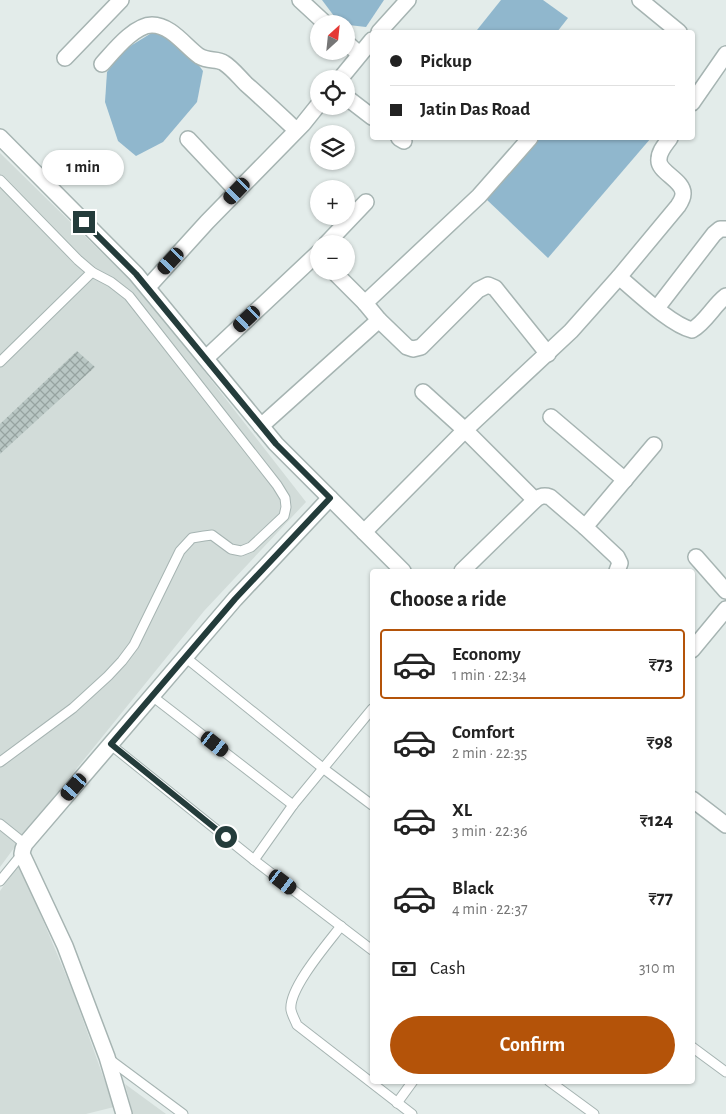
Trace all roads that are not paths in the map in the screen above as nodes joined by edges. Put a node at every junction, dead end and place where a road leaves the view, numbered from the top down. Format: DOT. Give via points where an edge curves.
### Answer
graph roads {
  1 [pos="122,0"];
  2 [pos="300,0"];
  3 [pos="408,0"];
  4 [pos="640,0"];
  5 [pos="316,15"];
  6 [pos="382,30"];
  7 [pos="677,30"];
  8 [pos="370,43"];
  9 [pos="355,50"];
  10 [pos="359,54"];
  11 [pos="726,54"];
  12 [pos="65,58"];
  13 [pos="102,64"];
  14 [pos="347,70"];
  15 [pos="695,99"];
  16 [pos="355,103"];
  17 [pos="310,114"];
  18 [pos="370,115"];
  19 [pos="296,130"];
  20 [pos="0,138"];
  21 [pos="188,139"];
  22 [pos="528,140"];
  23 [pos="669,140"];
  24 [pos="0,180"];
  25 [pos="237,191"];
  26 [pos="366,202"];
  27 [pos="726,229"];
  28 [pos="336,235"];
  29 [pos="310,261"];
  30 [pos="92,272"];
  31 [pos="619,277"];
  32 [pos="342,280"];
  33 [pos="148,287"];
  34 [pos="726,296"];
  35 [pos="366,303"];
  36 [pos="657,308"];
  37 [pos="379,320"];
  38 [pos="548,354"];
  39 [pos="206,358"];
  40 [pos="0,362"];
  41 [pos="423,392"];
  42 [pos="552,417"];
  43 [pos="261,426"];
  44 [pos="465,430"];
  45 [pos="654,445"];
  46 [pos="625,480"];
  47 [pos="330,498"];
  48 [pos="534,500"];
  49 [pos="585,527"];
  50 [pos="364,532"];
  51 [pos="696,557"];
  52 [pos="401,569"];
  53 [pos="464,569"];
  54 [pos="618,569"];
  55 [pos="726,591"];
  56 [pos="726,609"];
  57 [pos="695,646"];
  58 [pos="185,657"];
  59 [pos="152,696"];
  60 [pos="370,711"];
  61 [pos="111,744"];
  62 [pos="0,762"];
  63 [pos="324,768"];
  64 [pos="695,801"];
  65 [pos="370,803"];
  66 [pos="293,805"];
  67 [pos="0,824"];
  68 [pos="726,825"];
  69 [pos="24,849"];
  70 [pos="254,860"];
  71 [pos="0,881"];
  72 [pos="341,926"];
  73 [pos="370,948"];
  74 [pos="695,1048"];
  75 [pos="107,1057"];
  76 [pos="726,1072"];
  77 [pos="370,1082"];
  78 [pos="373,1084"];
  79 [pos="411,1084"];
  80 [pos="553,1084"];
  81 [pos="397,1103"];
  82 [pos="124,1114"];
  83 [pos="183,1114"];
  84 [pos="412,1114"];
  85 [pos="594,1114"];
  1 -- 12 [label="street"];
  2 -- 5 [label="street"];
  3 -- 6 [label="street"];
  4 -- 7 [label="street"];
  8 -- 10 [label="street"];
  9 -- 10 [label="street"];
  10 -- 14 [label="street"];
  11 -- 15 [label="street"];
  13 -- 19 [label="street" via="134,32 151,25 161,27 205,59 223,62"];
  16 -- 18 [label="street"];
  17 -- 19 [label="street"];
  19 -- 25 [label="street"];
  20 -- 33 [label="street"];
  21 -- 25 [label="street"];
  22 -- 35 [label="street" via="479,196"];
  23 -- 31 [label="street" via="658,158 659,164 681,187 683,194 678,206"];
  24 -- 30 [label="lane"];
  25 -- 33 [label="street"];
  26 -- 28 [label="street"];
  27 -- 36 [label="street" via="714,234"];
  29 -- 39 [label="street"];
  30 -- 40 [label="lane"];
  30 -- 62 [label="lane" via="129,296 277,485 286,507 284,516 241,551 231,549 212,535 192,538 180,551 134,645 122,661 73,708"];
  31 -- 36 [label="street"];
  31 -- 38 [label="street"];
  32 -- 35 [label="street"];
  33 -- 39 [label="street"];
  34 -- 36 [label="street" via="700,326 692,330 684,328"];
  35 -- 37 [label="street"];
  37 -- 38 [label="street" via="407,346 421,347 478,290 488,285 494,288"];
  37 -- 43 [label="street"];
  38 -- 44 [label="street"];
  39 -- 43 [label="street"];
  41 -- 44 [label="street"];
  42 -- 46 [label="street"];
  43 -- 47 [label="street"];
  44 -- 48 [label="street"];
  44 -- 50 [label="street"];
  45 -- 46 [label="street"];
  46 -- 49 [label="street"];
  47 -- 50 [label="street"];
  47 -- 58 [label="street"];
  48 -- 49 [label="street" via="550,497"];
  48 -- 53 [label="street"];
  49 -- 54 [label="street" via="617,557 620,563"];
  50 -- 52 [label="street"];
  51 -- 55 [label="street"];
  56 -- 57 [label="street"];
  58 -- 59 [label="street"];
  58 -- 63 [label="lane"];
  59 -- 61 [label="street"];
  59 -- 66 [label="lane"];
  60 -- 63 [label="lane"];
  61 -- 69 [label="street"];
  61 -- 70 [label="lane"];
  63 -- 65 [label="lane"];
  63 -- 66 [label="lane"];
  64 -- 68 [label="street"];
  66 -- 70 [label="lane"];
  67 -- 69 [label="lane"];
  69 -- 71 [label="lane"];
  69 -- 75 [label="street" via="66,946"];
  70 -- 72 [label="lane"];
  72 -- 73 [label="lane"];
  72 -- 77 [label="lane" via="301,980 291,1009 297,1025"];
  74 -- 76 [label="lane"];
  75 -- 82 [label="street"];
  75 -- 83 [label="lane"];
  78 -- 81 [label="lane"];
  79 -- 81 [label="lane"];
  80 -- 85 [label="lane"];
  81 -- 84 [label="lane"];
}
